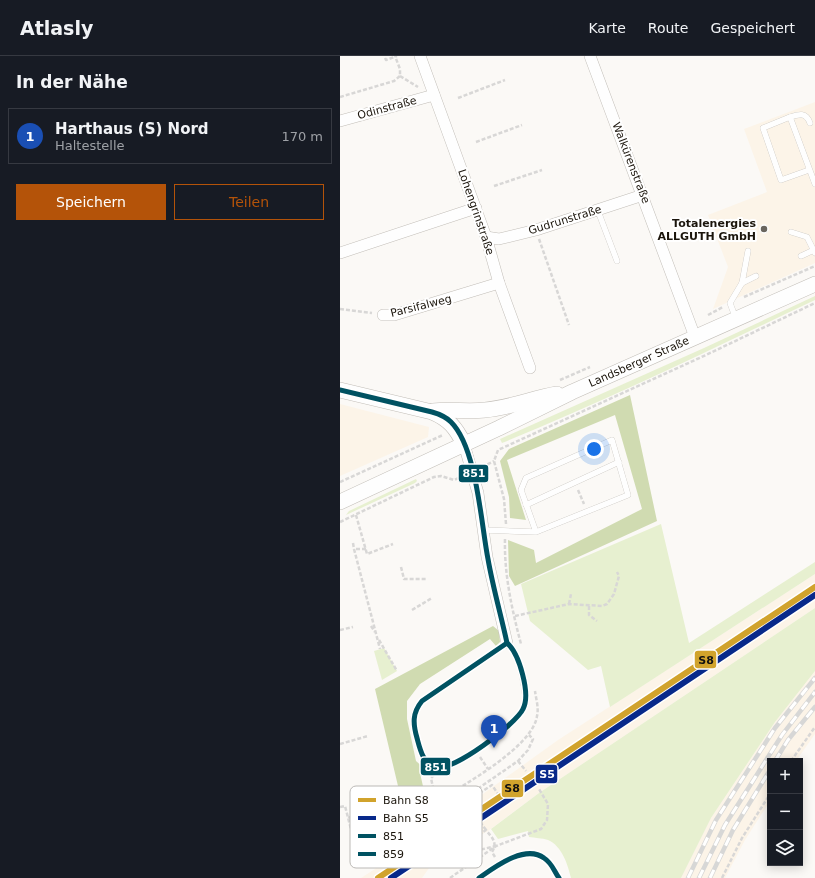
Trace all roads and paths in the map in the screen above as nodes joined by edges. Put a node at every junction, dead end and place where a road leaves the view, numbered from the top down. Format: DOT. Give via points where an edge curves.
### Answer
graph roads {
  1 [pos="395,56"];
  2 [pos="420,56"];
  3 [pos="590,56"];
  4 [pos="385,58"];
  5 [pos="400,76"];
  6 [pos="506,80"];
  7 [pos="421,91"];
  8 [pos="434,95"];
  9 [pos="340,97"];
  10 [pos="458,98"];
  11 [pos="790,117"];
  12 [pos="340,121"];
  13 [pos="810,123"];
  14 [pos="522,125"];
  15 [pos="476,142"];
  16 [pos="542,170"];
  17 [pos="809,170"];
  18 [pos="815,184"];
  19 [pos="494,186"];
  20 [pos="643,195"];
  21 [pos="476,208"];
  22 [pos="598,211"];
  23 [pos="536,230"];
  24 [pos="791,232"];
  25 [pos="486,237"];
  26 [pos="815,238"];
  27 [pos="811,244"];
  28 [pos="748,251"];
  29 [pos="814,251"];
  30 [pos="340,253"];
  31 [pos="801,256"];
  32 [pos="617,261"];
  33 [pos="815,266"];
  34 [pos="756,276"];
  35 [pos="499,283"];
  36 [pos="742,283"];
  37 [pos="815,284"];
  38 [pos="815,303"];
  39 [pos="730,304"];
  40 [pos="340,309"];
  41 [pos="383,315"];
  42 [pos="736,319"];
  43 [pos="569,325"];
  44 [pos="693,331"];
  45 [pos="596,365"];
  46 [pos="530,368"];
  47 [pos="560,381"];
  48 [pos="340,390"];
  49 [pos="572,392"];
  50 [pos="432,412"];
  51 [pos="464,444"];
  52 [pos="420,446"];
  53 [pos="618,462"];
  54 [pos="434,477"];
  55 [pos="340,482"];
  56 [pos="340,502"];
  57 [pos="526,505"];
  58 [pos="356,515"];
  59 [pos="340,522"];
  60 [pos="484,530"];
  61 [pos="506,530"];
  62 [pos="536,532"];
  63 [pos="353,543"];
  64 [pos="393,544"];
  65 [pos="354,549"];
  66 [pos="366,549"];
  67 [pos="401,567"];
  68 [pos="617,572"];
  69 [pos="427,579"];
  70 [pos="571,594"];
  71 [pos="432,598"];
  72 [pos="568,604"];
  73 [pos="589,606"];
  74 [pos="412,610"];
  75 [pos="515,616"];
  76 [pos="597,621"];
  77 [pos="371,626"];
  78 [pos="353,627"];
  79 [pos="340,630"];
  80 [pos="377,636"];
  81 [pos="507,643"];
  82 [pos="522,645"];
  83 [pos="380,649"];
  84 [pos="397,671"];
  85 [pos="534,690"];
  86 [pos="815,727"];
  87 [pos="528,735"];
  88 [pos="368,736"];
  89 [pos="340,744"];
  90 [pos="475,750"];
  91 [pos="793,758"];
  92 [pos="518,761"];
  93 [pos="440,769"];
  94 [pos="488,769"];
  95 [pos="526,771"];
  96 [pos="435,777"];
  97 [pos="430,778"];
  98 [pos="464,785"];
  99 [pos="432,786"];
  100 [pos="482,786"];
  101 [pos="539,789"];
  102 [pos="482,792"];
  103 [pos="498,794"];
  104 [pos="767,799"];
  105 [pos="340,807"];
  106 [pos="348,817"];
  107 [pos="350,825"];
  108 [pos="482,825"];
  109 [pos="486,830"];
  110 [pos="482,833"];
  111 [pos="496,846"];
  112 [pos="482,849"];
  113 [pos="482,856"];
  114 [pos="464,868"];
  115 [pos="450,878"];
  116 [pos="478,878"];
  117 [pos="559,878"];
  118 [pos="722,878"];
  1 -- 4 [label="path" via="386,60"];
  1 -- 5 [label="path"];
  2 -- 8 [label="street, Lohengrinstraße"];
  3 -- 20 [label="street, Walkürenstraße"];
  5 -- 7 [label="path" via="416,84"];
  5 -- 9 [label="path" via="394,81"];
  6 -- 10 [label="path"];
  8 -- 12 [label="street, Odinstraße"];
  8 -- 21 [label="street, Lohengrinstraße"];
  11 -- 13 [label="lane" via="804,114"];
  11 -- 17 [label="lane"];
  11 -- 17 [label="lane" via="762,128 781,180"];
  14 -- 15 [label="path"];
  16 -- 19 [label="path"];
  17 -- 18 [label="lane"];
  20 -- 22 [label="street, Gudrunstraße"];
  20 -- 44 [label="street, Walkürenstraße"];
  21 -- 25 [label="street, Lohengrinstraße"];
  21 -- 30 [label="street"];
  22 -- 23 [label="street, Gudrunstraße"];
  22 -- 32 [label="lane"];
  23 -- 25 [label="street, Gudrunstraße" via="499,239"];
  23 -- 43 [label="path"];
  24 -- 27 [label="lane" via="807,237"];
  25 -- 35 [label="street, Lohengrinstraße"];
  26 -- 27 [label="lane"];
  27 -- 29 [label="lane"];
  28 -- 36 [label="lane"];
  29 -- 31 [label="lane"];
  33 -- 39 [label="path"];
  34 -- 36 [label="lane"];
  35 -- 41 [label="street, Parsifalweg" via="394,315"];
  35 -- 46 [label="street, Lohengrinstraße"];
  36 -- 39 [label="lane"];
  37 -- 42 [label="main road, Landsberger Straße"];
  38 -- 61 [label="path" via="498,450 494,461 504,498"];
  39 -- 42 [label="lane"];
  39 -- 44 [label="path"];
  40 -- 41 [label="path, Parsifalweg"];
  42 -- 44 [label="main road, Landsberger Straße"];
  44 -- 49 [label="main road, Landsberger Straße"];
  45 -- 47 [label="path"];
  48 -- 50 [label="main road"];
  49 -- 50 [label="main road" via="484,410"];
  49 -- 51 [label="main road, Landsberger Straße"];
  50 -- 51 [label="main road" via="453,424"];
  51 -- 56 [label="main road, Landsberger Straße"];
  51 -- 60 [label="street"];
  52 -- 55 [label="path"];
  53 -- 57 [label="lane"];
  53 -- 57 [label="lane" via="612,440 526,478 521,490"];
  53 -- 62 [label="lane" via="628,495"];
  54 -- 58 [label="path"];
  57 -- 62 [label="lane"];
  58 -- 59 [label="path"];
  58 -- 66 [label="path"];
  60 -- 61 [label="lane"];
  60 -- 81 [label="street" via="487,557"];
  61 -- 62 [label="lane"];
  61 -- 75 [label="path" via="505,567"];
  63 -- 65 [label="path"];
  64 -- 66 [label="path" via="370,554 367,554"];
  65 -- 66 [label="path"];
  65 -- 80 [label="path"];
  67 -- 69 [label="path" via="404,579"];
  68 -- 73 [label="path" via="619,576 616,588 607,604"];
  70 -- 72 [label="path"];
  71 -- 74 [label="path"];
  72 -- 73 [label="path"];
  72 -- 75 [label="path"];
  73 -- 76 [label="path" via="589,615"];
  75 -- 82 [label="path"];
  77 -- 80 [label="path"];
  78 -- 79 [label="path"];
  80 -- 83 [label="path"];
  80 -- 84 [label="path"];
  81 -- 90 [label="lane" via="514,650 525,704 518,718"];
  81 -- 93 [label="lane" via="415,708 414,726 422,754 428,764"];
  85 -- 87 [label="path" via="537,716"];
  86 -- 91 [label="path"];
  87 -- 92 [label="path" via="533,739 528,750"];
  87 -- 94 [label="path"];
  88 -- 89 [label="path"];
  90 -- 93 [label="lane"];
  90 -- 94 [label="path"];
  92 -- 95 [label="path"];
  92 -- 100 [label="path"];
  93 -- 97 [label="path"];
  94 -- 98 [label="path"];
  96 -- 97 [label="path"];
  97 -- 99 [label="path"];
  101 -- 111 [label="path" via="548,804 547,820 544,825 535,832"];
  102 -- 103 [label="path" via="492,785"];
  104 -- 118 [label="path" via="742,838"];
  105 -- 106 [label="path" via="345,806"];
  106 -- 107 [label="path"];
  108 -- 109 [label="path"];
  109 -- 110 [label="path"];
  109 -- 111 [label="path"];
  111 -- 112 [label="path"];
  111 -- 113 [label="path"];
  114 -- 115 [label="path"];
  116 -- 117 [label="lane" via="509,859 527,854 541,856 551,864"];
}
